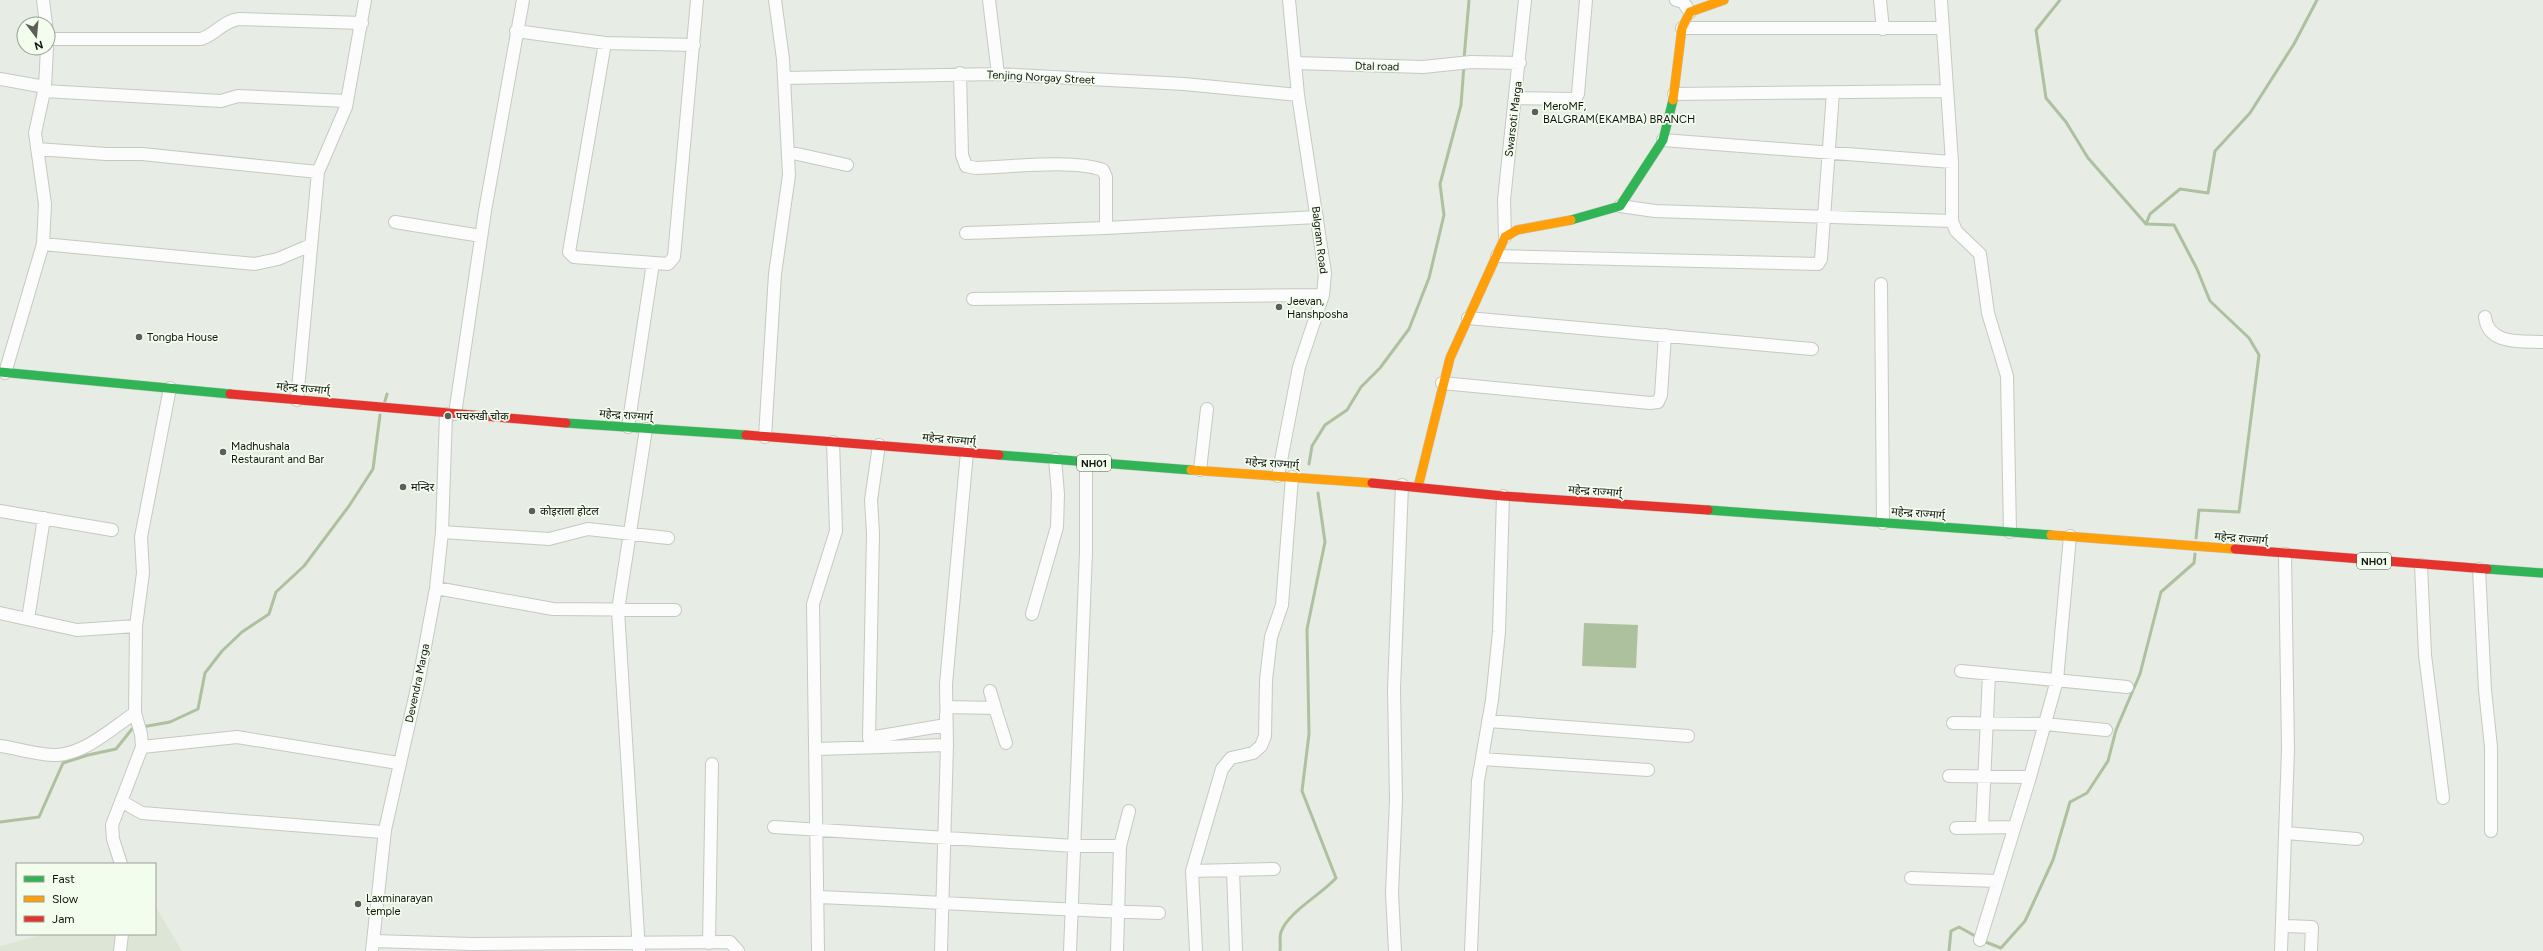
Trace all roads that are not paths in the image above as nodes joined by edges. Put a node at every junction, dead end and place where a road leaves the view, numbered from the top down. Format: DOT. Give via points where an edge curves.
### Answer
graph roads {
  1 [pos="43,0"];
  2 [pos="365,0"];
  3 [pos="523,0"];
  4 [pos="697,0"];
  5 [pos="775,0"];
  6 [pos="989,0"];
  7 [pos="1289,0"];
  8 [pos="1525,0"];
  9 [pos="1586,0"];
  10 [pos="1676,0"];
  11 [pos="1724,0"];
  12 [pos="1880,0"];
  13 [pos="1941,0"];
  14 [pos="1690,12"];
  15 [pos="45,16"];
  16 [pos="362,24"];
  17 [pos="1682,28"];
  18 [pos="1942,28"];
  19 [pos="1883,30"];
  20 [pos="516,31"];
  21 [pos="56,39"];
  22 [pos="605,43"];
  23 [pos="694,45"];
  24 [pos="46,56"];
  25 [pos="1295,63"];
  26 [pos="1520,63"];
  27 [pos="960,74"];
  28 [pos="998,74"];
  29 [pos="784,78"];
  30 [pos="0,79"];
  31 [pos="44,89"];
  32 [pos="1947,91"];
  33 [pos="1833,92"];
  34 [pos="1674,94"];
  35 [pos="1298,95"];
  36 [pos="1516,98"];
  37 [pos="347,101"];
  38 [pos="1663,140"];
  39 [pos="37,149"];
  40 [pos="788,152"];
  41 [pos="1828,153"];
  42 [pos="1952,162"];
  43 [pos="847,165"];
  44 [pos="318,172"];
  45 [pos="1620,206"];
  46 [pos="1317,217"];
  47 [pos="1823,217"];
  48 [pos="1952,221"];
  49 [pos="394,222"];
  50 [pos="1106,228"];
  51 [pos="966,233"];
  52 [pos="481,236"];
  53 [pos="1505,237"];
  54 [pos="43,244"];
  55 [pos="312,244"];
  56 [pos="1497,256"];
  57 [pos="653,263"];
  58 [pos="1881,284"];
  59 [pos="1323,295"];
  60 [pos="973,299"];
  61 [pos="2485,317"];
  62 [pos="1468,318"];
  63 [pos="1666,335"];
  64 [pos="2543,342"];
  65 [pos="1812,349"];
  66 [pos="2,372"];
  67 [pos="1442,383"];
  68 [pos="170,388"];
  69 [pos="296,400"];
  70 [pos="1207,409"];
  71 [pos="450,414"];
  72 [pos="628,427"];
  73 [pos="646,428"];
  74 [pos="765,437"];
  75 [pos="834,442"];
  76 [pos="879,445"];
  77 [pos="966,452"];
  78 [pos="1055,459"];
  79 [pos="1086,463"];
  80 [pos="1200,470"];
  81 [pos="1278,476"];
  82 [pos="1292,477"];
  83 [pos="1402,485"];
  84 [pos="1418,487"];
  85 [pos="1503,496"];
  86 [pos="0,511"];
  87 [pos="44,518"];
  88 [pos="1883,523"];
  89 [pos="112,530"];
  90 [pos="442,532"];
  91 [pos="2010,532"];
  92 [pos="631,533"];
  93 [pos="2070,536"];
  94 [pos="668,538"];
  95 [pos="2285,554"];
  96 [pos="2421,565"];
  97 [pos="2479,569"];
  98 [pos="2543,573"];
  99 [pos="436,588"];
  100 [pos="618,610"];
  101 [pos="675,610"];
  102 [pos="0,613"];
  103 [pos="1032,614"];
  104 [pos="28,619"];
  105 [pos="136,626"];
  106 [pos="1961,671"];
  107 [pos="1989,674"];
  108 [pos="2057,680"];
  109 [pos="946,684"];
  110 [pos="2127,688"];
  111 [pos="990,691"];
  112 [pos="948,707"];
  113 [pos="995,708"];
  114 [pos="135,716"];
  115 [pos="1488,721"];
  116 [pos="1953,723"];
  117 [pos="1987,724"];
  118 [pos="2045,724"];
  119 [pos="2106,730"];
  120 [pos="1688,736"];
  121 [pos="1006,743"];
  122 [pos="947,745"];
  123 [pos="0,746"];
  124 [pos="142,747"];
  125 [pos="817,749"];
  126 [pos="1482,759"];
  127 [pos="398,763"];
  128 [pos="712,764"];
  129 [pos="1648,770"];
  130 [pos="1949,776"];
  131 [pos="1984,776"];
  132 [pos="2030,777"];
  133 [pos="2443,798"];
  134 [pos="121,801"];
  135 [pos="1128,811"];
  136 [pos="774,827"];
  137 [pos="1982,827"];
  138 [pos="2014,827"];
  139 [pos="1956,828"];
  140 [pos="385,830"];
  141 [pos="818,830"];
  142 [pos="2491,831"];
  143 [pos="2286,833"];
  144 [pos="943,838"];
  145 [pos="2356,839"];
  146 [pos="1074,846"];
  147 [pos="1120,846"];
  148 [pos="121,863"];
  149 [pos="1233,870"];
  150 [pos="1274,870"];
  151 [pos="1192,871"];
  152 [pos="1911,878"];
  153 [pos="1998,881"];
  154 [pos="817,897"];
  155 [pos="942,902"];
  156 [pos="1072,911"];
  157 [pos="1119,912"];
  158 [pos="1159,914"];
  159 [pos="2283,926"];
  160 [pos="122,935"];
  161 [pos="1980,940"];
  162 [pos="709,943"];
  163 [pos="373,946"];
  164 [pos="580,948"];
  165 [pos="639,948"];
  166 [pos="120,951"];
  167 [pos="738,951"];
  168 [pos="818,951"];
  169 [pos="941,951"];
  170 [pos="1070,951"];
  171 [pos="1117,951"];
  172 [pos="1196,951"];
  173 [pos="1236,951"];
  174 [pos="1395,951"];
  175 [pos="1471,951"];
  176 [pos="2282,951"];
  177 [pos="2311,951"];
  1 -- 15 [label="street"];
  2 -- 16 [label="street"];
  3 -- 20 [label="street, Devendra Marga"];
  4 -- 23 [label="street"];
  5 -- 29 [label="street"];
  6 -- 28 [label="street"];
  7 -- 25 [label="street, Balgram Road"];
  8 -- 26 [label="street, Swarsoti Marga"];
  9 -- 36 [label="street" via="1578,94 1575,99"];
  10 -- 14 [label="street" via="1683,2"];
  11 -- 14 [label="main road"];
  12 -- 19 [label="street"];
  13 -- 18 [label="street"];
  14 -- 17 [label="main road"];
  16 -- 21 [label="street" via="239,20 225,22 201,39"];
  16 -- 37 [label="street"];
  17 -- 19 [label="street"];
  17 -- 34 [label="main road"];
  18 -- 19 [label="street"];
  18 -- 32 [label="street"];
  20 -- 22 [label="street"];
  20 -- 52 [label="street, Devendra Marga"];
  22 -- 23 [label="street"];
  22 -- 57 [label="street" via="568,249 574,257"];
  23 -- 57 [label="street" via="674,257 668,264"];
  24 -- 31 [label="street"];
  25 -- 26 [label="street, Dtal road" via="1423,67 1464,62"];
  25 -- 35 [label="street, Balgram Road"];
  26 -- 36 [label="street, Swarsoti Marga"];
  27 -- 28 [label="street, Tenjing Norgay Street"];
  27 -- 29 [label="street, Tenjing Norgay Street"];
  27 -- 50 [label="street" via="962,155 966,166 1093,167 1103,170 1106,177"];
  28 -- 35 [label="street, Tenjing Norgay Street" via="1184,84"];
  29 -- 40 [label="street"];
  30 -- 31 [label="street"];
  31 -- 37 [label="street" via="221,101 238,96"];
  31 -- 39 [label="street" via="35,133"];
  32 -- 33 [label="street"];
  32 -- 42 [label="street"];
  33 -- 34 [label="street"];
  33 -- 41 [label="street"];
  34 -- 38 [label="main road"];
  35 -- 46 [label="street, Balgram Road"];
  36 -- 53 [label="street, Swarsoti Marga" via="1504,200"];
  37 -- 44 [label="street"];
  38 -- 41 [label="street"];
  38 -- 45 [label="main road"];
  39 -- 44 [label="street" via="142,154"];
  39 -- 54 [label="street" via="45,204"];
  40 -- 43 [label="street"];
  40 -- 74 [label="street" via="790,175 775,274"];
  41 -- 42 [label="street"];
  41 -- 47 [label="street"];
  42 -- 48 [label="street"];
  44 -- 55 [label="street"];
  45 -- 47 [label="street" via="1655,211"];
  45 -- 53 [label="main road" via="1588,217 1517,230"];
  46 -- 50 [label="street"];
  46 -- 59 [label="street, Balgram Road" via="1325,273"];
  47 -- 48 [label="street"];
  47 -- 56 [label="street" via="1822,259 1818,264"];
  48 -- 91 [label="street" via="1956,231 1980,254 1988,314 2007,376"];
  49 -- 52 [label="street"];
  50 -- 51 [label="street"];
  52 -- 71 [label="street, Devendra Marga"];
  53 -- 56 [label="main road"];
  54 -- 55 [label="street" via="255,264 278,259"];
  54 -- 66 [label="street"];
  55 -- 69 [label="street"];
  56 -- 62 [label="main road"];
  57 -- 72 [label="street"];
  58 -- 88 [label="street"];
  59 -- 60 [label="street"];
  59 -- 81 [label="street, Balgram Road" via="1299,366"];
  61 -- 64 [label="street" via="2486,327 2496,337 2505,340"];
  62 -- 63 [label="street"];
  62 -- 67 [label="main road"];
  63 -- 65 [label="street"];
  63 -- 67 [label="street" via="1661,395 1658,402"];
  66 -- 68 [label="main road, महेन्द्र राज्मार्ग् / NH01"];
  67 -- 84 [label="main road"];
  68 -- 69 [label="main road, महेन्द्र राज्मार्ग् / NH01"];
  68 -- 105 [label="street" via="142,537 142,573"];
  69 -- 71 [label="main road, महेन्द्र राज्मार्ग् / NH01"];
  70 -- 80 [label="street"];
  71 -- 72 [label="main road, महेन्द्र राज्मार्ग् / NH01"];
  71 -- 90 [label="street, Devendra Marga"];
  72 -- 73 [label="main road, महेन्द्र राज्मार्ग् / NH01"];
  73 -- 74 [label="main road, महेन्द्र राज्मार्ग् / NH01"];
  73 -- 92 [label="street"];
  74 -- 75 [label="main road, महेन्द्र राज्मार्ग् / NH01"];
  75 -- 76 [label="main road, महेन्द्र राज्मार्ग् / NH01"];
  75 -- 125 [label="street" via="836,531 813,604"];
  76 -- 77 [label="main road, महेन्द्र राज्मार्ग् / NH01"];
  76 -- 109 [label="street" via="870,500 873,532 869,738 946,725"];
  77 -- 78 [label="main road, महेन्द्र राज्मार्ग् / NH01"];
  77 -- 109 [label="street"];
  78 -- 79 [label="main road, महेन्द्र राज्मार्ग् / NH01"];
  78 -- 103 [label="street" via="1057,527"];
  79 -- 80 [label="main road, महेन्द्र राज्मार्ग् / NH01"];
  79 -- 146 [label="street" via="1086,552"];
  80 -- 81 [label="main road, महेन्द्र राज्मार्ग् / NH01"];
  81 -- 82 [label="main road, महेन्द्र राज्मार्ग् / NH01"];
  82 -- 83 [label="main road, महेन्द्र राज्मार्ग् / NH01"];
  82 -- 151 [label="street" via="1282,605 1271,637 1264,736 1261,746 1253,753 1231,758 1222,769"];
  83 -- 84 [label="main road, महेन्द्र राज्मार्ग् / NH01"];
  83 -- 174 [label="street" via="1394,689 1396,800 1392,893"];
  84 -- 85 [label="main road, महेन्द्र राज्मार्ग् / NH01"];
  85 -- 88 [label="main road, महेन्द्र राज्मार्ग् / NH01"];
  85 -- 115 [label="street" via="1499,632"];
  86 -- 87 [label="street"];
  87 -- 89 [label="street"];
  87 -- 104 [label="street"];
  88 -- 91 [label="main road, महेन्द्र राज्मार्ग् / NH01"];
  90 -- 92 [label="street" via="549,539 588,529"];
  90 -- 99 [label="street, Devendra Marga"];
  91 -- 93 [label="main road, महेन्द्र राज्मार्ग् / NH01"];
  92 -- 94 [label="street"];
  92 -- 100 [label="street"];
  93 -- 95 [label="main road, महेन्द्र राज्मार्ग् / NH01"];
  93 -- 108 [label="street"];
  95 -- 96 [label="main road, महेन्द्र राज्मार्ग् / NH01"];
  95 -- 143 [label="street" via="2288,749"];
  96 -- 97 [label="main road, महेन्द्र राज्मार्ग् / NH01"];
  96 -- 133 [label="street" via="2425,655"];
  97 -- 98 [label="main road, महेन्द्र राज्मार्ग् / NH01"];
  97 -- 142 [label="street" via="2485,690 2491,747"];
  99 -- 100 [label="street" via="553,609"];
  99 -- 127 [label="street, Devendra Marga" via="419,678"];
  100 -- 101 [label="street"];
  100 -- 165 [label="street"];
  102 -- 104 [label="street"];
  104 -- 105 [label="street" via="77,630"];
  105 -- 114 [label="street"];
  106 -- 107 [label="street"];
  107 -- 108 [label="street"];
  107 -- 117 [label="street"];
  108 -- 110 [label="street"];
  108 -- 118 [label="street"];
  109 -- 112 [label="street"];
  111 -- 113 [label="street"];
  112 -- 113 [label="street"];
  112 -- 122 [label="street"];
  113 -- 121 [label="street"];
  114 -- 123 [label="street" via="75,751 56,755"];
  114 -- 124 [label="street"];
  115 -- 120 [label="street"];
  115 -- 126 [label="street"];
  116 -- 117 [label="street"];
  117 -- 118 [label="street"];
  117 -- 131 [label="street"];
  118 -- 119 [label="street"];
  118 -- 132 [label="street"];
  122 -- 125 [label="street"];
  122 -- 144 [label="street"];
  124 -- 127 [label="street" via="237,737"];
  124 -- 134 [label="street"];
  125 -- 141 [label="street"];
  126 -- 129 [label="street"];
  126 -- 175 [label="street" via="1476,813"];
  127 -- 140 [label="street, Devendra Marga"];
  128 -- 162 [label="street"];
  130 -- 131 [label="street"];
  131 -- 132 [label="street"];
  131 -- 137 [label="street"];
  132 -- 138 [label="street"];
  134 -- 140 [label="street" via="142,813 302,827 382,832"];
  134 -- 148 [label="street" via="112,832"];
  135 -- 147 [label="street"];
  136 -- 141 [label="street"];
  137 -- 138 [label="street"];
  137 -- 139 [label="street"];
  138 -- 153 [label="street"];
  140 -- 163 [label="street, Devendra Marga"];
  141 -- 144 [label="street"];
  141 -- 154 [label="street"];
  143 -- 145 [label="street"];
  143 -- 159 [label="street"];
  144 -- 146 [label="street"];
  144 -- 155 [label="street"];
  146 -- 147 [label="street"];
  146 -- 156 [label="street"];
  147 -- 157 [label="street"];
  149 -- 150 [label="street"];
  149 -- 151 [label="street"];
  149 -- 173 [label="street"];
  151 -- 172 [label="street"];
  152 -- 153 [label="street"];
  153 -- 161 [label="street"];
  154 -- 155 [label="street"];
  154 -- 168 [label="street"];
  155 -- 156 [label="street"];
  155 -- 169 [label="street"];
  156 -- 157 [label="street"];
  156 -- 170 [label="street"];
  157 -- 158 [label="street"];
  157 -- 171 [label="street"];
  159 -- 176 [label="street"];
  159 -- 177 [label="street" via="2312,928"];
  160 -- 166 [label="street"];
  162 -- 165 [label="street"];
  162 -- 167 [label="street" via="730,942"];
  163 -- 164 [label="street"];
  164 -- 165 [label="street"];
}
